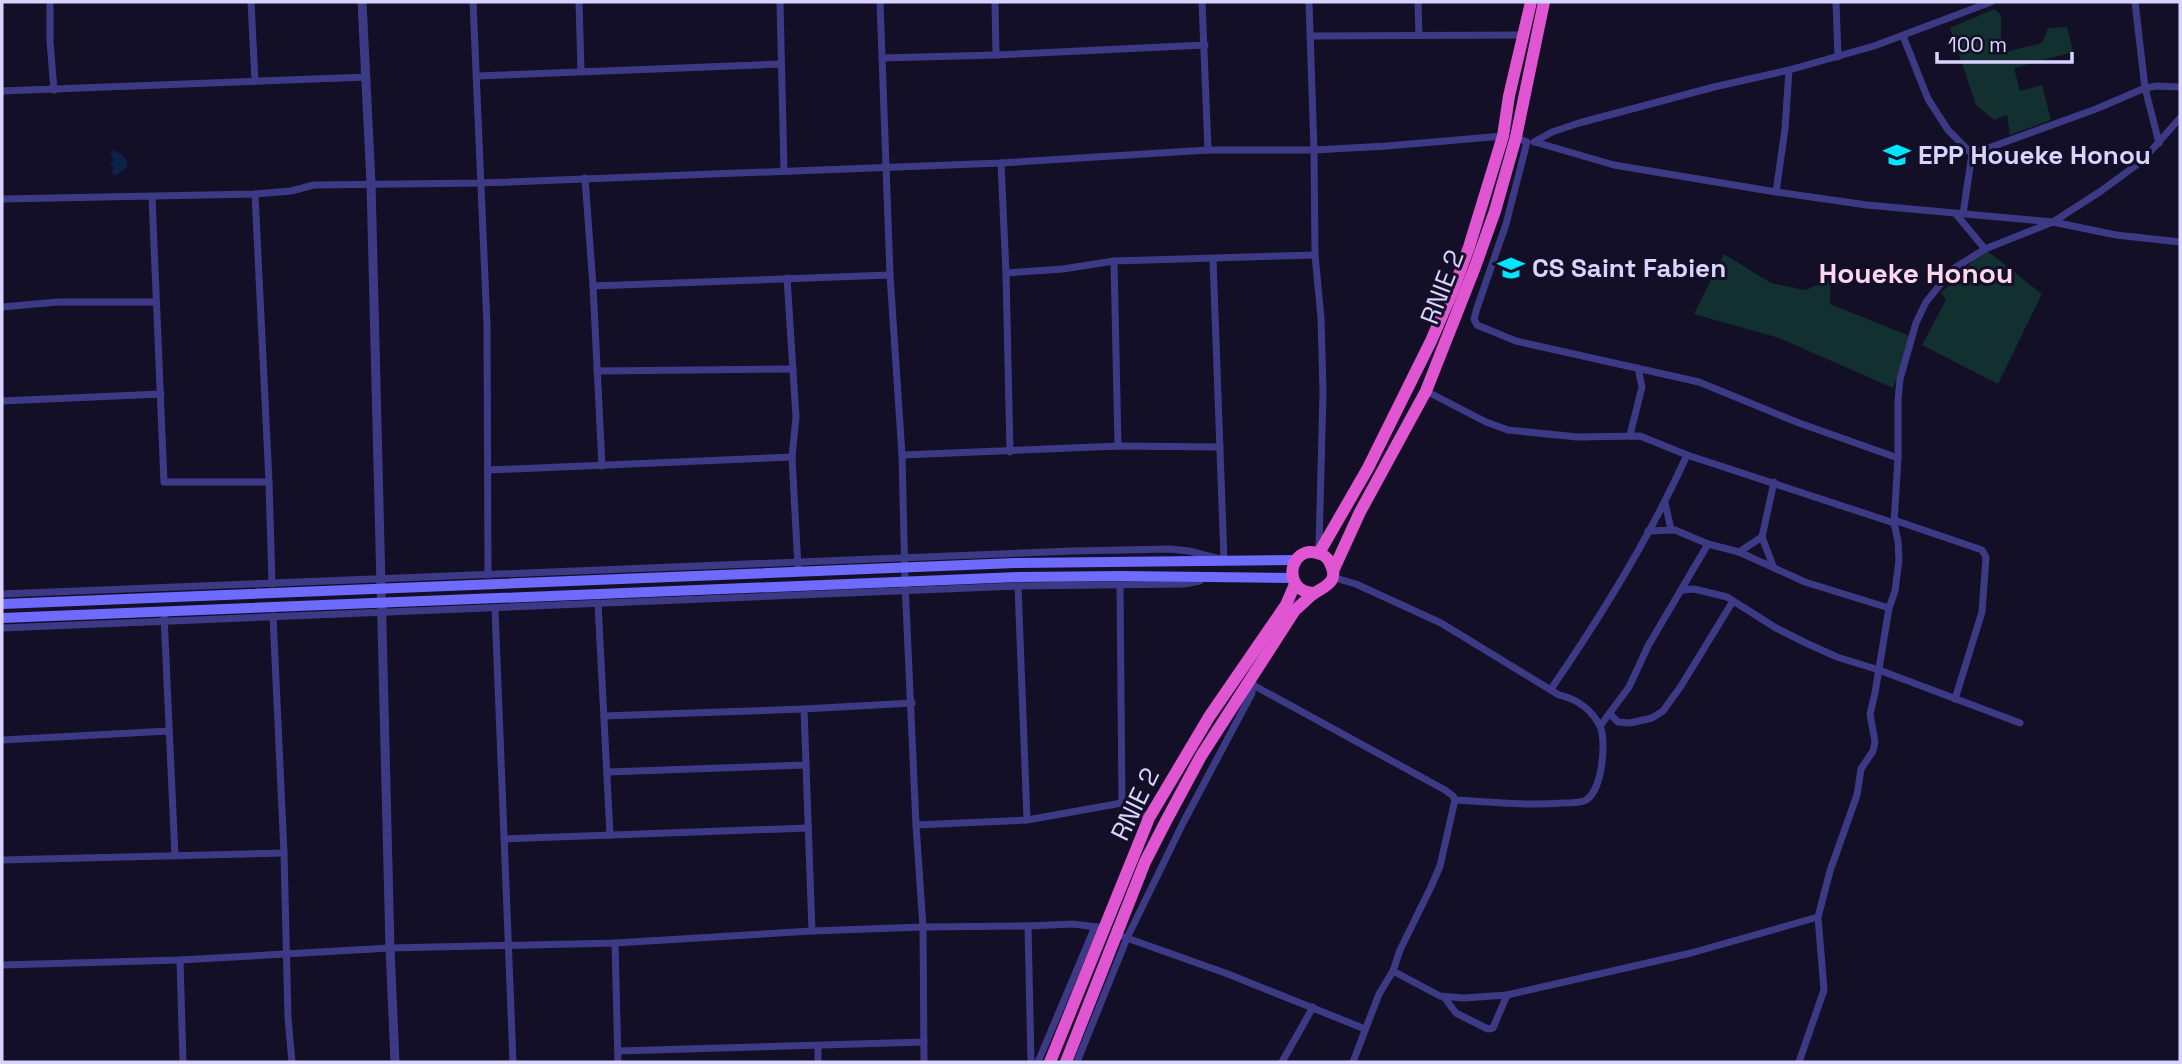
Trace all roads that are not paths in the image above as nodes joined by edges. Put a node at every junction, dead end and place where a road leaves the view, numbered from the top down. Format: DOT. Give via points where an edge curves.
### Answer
graph roads {
  1 [pos="50,2"];
  2 [pos="251,2"];
  3 [pos="362,2"];
  4 [pos="473,2"];
  5 [pos="579,2"];
  6 [pos="780,2"];
  7 [pos="880,2"];
  8 [pos="995,2"];
  9 [pos="1202,2"];
  10 [pos="1309,2"];
  11 [pos="1418,2"];
  12 [pos="1531,2"];
  13 [pos="1544,2"];
  14 [pos="1836,2"];
  15 [pos="1991,2"];
  16 [pos="2135,2"];
  17 [pos="1979,4"];
  18 [pos="1419,35"];
  19 [pos="1523,35"];
  20 [pos="1310,36"];
  21 [pos="1903,36"];
  22 [pos="1205,45"];
  23 [pos="996,55"];
  24 [pos="1838,57"];
  25 [pos="882,58"];
  26 [pos="781,64"];
  27 [pos="1789,70"];
  28 [pos="581,71"];
  29 [pos="477,76"];
  30 [pos="367,77"];
  31 [pos="255,81"];
  32 [pos="2180,87"];
  33 [pos="2145,88"];
  34 [pos="54,90"];
  35 [pos="2,91"];
  36 [pos="2180,118"];
  37 [pos="1520,140"];
  38 [pos="2159,143"];
  39 [pos="1208,150"];
  40 [pos="1314,150"];
  41 [pos="1972,154"];
  42 [pos="1001,163"];
  43 [pos="886,166"];
  44 [pos="784,171"];
  45 [pos="585,178"];
  46 [pos="371,183"];
  47 [pos="481,183"];
  48 [pos="1776,192"];
  49 [pos="256,194"];
  50 [pos="152,197"];
  51 [pos="2,199"];
  52 [pos="1959,214"];
  53 [pos="2053,222"];
  54 [pos="2180,242"];
  55 [pos="1985,249"];
  56 [pos="1315,255"];
  57 [pos="1213,258"];
  58 [pos="1114,261"];
  59 [pos="1006,273"];
  60 [pos="890,275"];
  61 [pos="787,278"];
  62 [pos="593,286"];
  63 [pos="156,302"];
  64 [pos="2,307"];
  65 [pos="1638,368"];
  66 [pos="793,369"];
  67 [pos="597,371"];
  68 [pos="1426,391"];
  69 [pos="161,394"];
  70 [pos="2,401"];
  71 [pos="1630,435"];
  72 [pos="1118,446"];
  73 [pos="1220,447"];
  74 [pos="1010,452"];
  75 [pos="902,455"];
  76 [pos="1687,455"];
  77 [pos="792,457"];
  78 [pos="1898,458"];
  79 [pos="602,466"];
  80 [pos="488,470"];
  81 [pos="269,482"];
  82 [pos="1774,482"];
  83 [pos="1665,503"];
  84 [pos="1894,521"];
  85 [pos="1671,529"];
  86 [pos="1648,531"];
  87 [pos="1762,537"];
  88 [pos="1708,544"];
  89 [pos="1739,552"];
  90 [pos="1319,553"];
  91 [pos="1296,560"];
  92 [pos="1224,561"];
  93 [pos="905,564"];
  94 [pos="1773,566"];
  95 [pos="798,567"];
  96 [pos="1333,574"];
  97 [pos="488,575"];
  98 [pos="1224,576"];
  99 [pos="1294,581"];
  100 [pos="272,584"];
  101 [pos="380,584"];
  102 [pos="1120,584"];
  103 [pos="906,586"];
  104 [pos="1018,586"];
  105 [pos="1683,590"];
  106 [pos="1314,593"];
  107 [pos="2,594"];
  108 [pos="1732,601"];
  109 [pos="598,603"];
  110 [pos="2,604"];
  111 [pos="381,608"];
  112 [pos="495,608"];
  113 [pos="1889,608"];
  114 [pos="273,612"];
  115 [pos="164,616"];
  116 [pos="2,618"];
  117 [pos="2,628"];
  118 [pos="1879,670"];
  119 [pos="1252,681"];
  120 [pos="1551,689"];
  121 [pos="1955,699"];
  122 [pos="912,703"];
  123 [pos="804,709"];
  124 [pos="1610,714"];
  125 [pos="604,716"];
  126 [pos="2020,723"];
  127 [pos="1600,726"];
  128 [pos="169,731"];
  129 [pos="2,740"];
  130 [pos="806,765"];
  131 [pos="607,772"];
  132 [pos="1455,800"];
  133 [pos="1122,803"];
  134 [pos="1149,818"];
  135 [pos="1027,820"];
  136 [pos="916,825"];
  137 [pos="808,828"];
  138 [pos="610,835"];
  139 [pos="504,839"];
  140 [pos="284,853"];
  141 [pos="175,856"];
  142 [pos="2,860"];
  143 [pos="1818,917"];
  144 [pos="1028,926"];
  145 [pos="923,927"];
  146 [pos="812,931"];
  147 [pos="1111,932"];
  148 [pos="615,943"];
  149 [pos="508,946"];
  150 [pos="390,948"];
  151 [pos="286,954"];
  152 [pos="180,960"];
  153 [pos="2,965"];
  154 [pos="1393,971"];
  155 [pos="1507,995"];
  156 [pos="1444,997"];
  157 [pos="1313,1007"];
  158 [pos="1365,1029"];
  159 [pos="924,1042"];
  160 [pos="818,1046"];
  161 [pos="618,1051"];
  162 [pos="183,1062"];
  163 [pos="292,1062"];
  164 [pos="396,1062"];
  165 [pos="513,1062"];
  166 [pos="618,1062"];
  167 [pos="818,1062"];
  168 [pos="925,1062"];
  169 [pos="1031,1062"];
  170 [pos="1038,1062"];
  171 [pos="1050,1062"];
  172 [pos="1066,1062"];
  173 [pos="1077,1062"];
  174 [pos="1282,1062"];
  175 [pos="1353,1062"];
  176 [pos="1799,1062"];
  1 -- 34 [label="street"];
  2 -- 31 [label="street"];
  3 -- 30 [label="street"];
  4 -- 29 [label="street"];
  5 -- 28 [label="street"];
  6 -- 26 [label="street"];
  7 -- 25 [label="street"];
  8 -- 23 [label="street"];
  9 -- 22 [label="street"];
  10 -- 20 [label="street"];
  11 -- 18 [label="street"];
  12 -- 19 [label="highway, RNIE 2 / RNIE 2"];
  13 -- 37 [label="highway, RNIE 2 / RNIE 2"];
  14 -- 24 [label="street"];
  15 -- 17 [label="street"];
  16 -- 33 [label="street"];
  17 -- 21 [label="street"];
  18 -- 19 [label="street"];
  18 -- 20 [label="street"];
  19 -- 37 [label="highway, RNIE 2 / RNIE 2" via="1509,96"];
  20 -- 40 [label="street"];
  21 -- 24 [label="street"];
  21 -- 41 [label="street" via="1928,99 1948,130"];
  22 -- 23 [label="street"];
  22 -- 39 [label="street"];
  23 -- 25 [label="street"];
  24 -- 27 [label="street"];
  25 -- 43 [label="street"];
  26 -- 28 [label="street"];
  26 -- 44 [label="street"];
  27 -- 37 [label="street"];
  27 -- 48 [label="street"];
  28 -- 29 [label="street"];
  29 -- 47 [label="street"];
  30 -- 31 [label="street"];
  30 -- 46 [label="street"];
  31 -- 34 [label="street"];
  32 -- 33 [label="street"];
  33 -- 38 [label="street"];
  33 -- 41 [label="street"];
  34 -- 35 [label="street"];
  36 -- 38 [label="street"];
  37 -- 40 [label="street"];
  37 -- 48 [label="street" via="1614,165"];
  37 -- 65 [label="street" via="1513,202 1477,308 1477,325 1516,341"];
  37 -- 68 [label="highway, RNIE 2 / RNIE 2"];
  37 -- 90 [label="highway, RNIE 2 / RNIE 2" via="1431,341 1368,468"];
  38 -- 53 [label="street" via="2132,168"];
  39 -- 40 [label="street"];
  39 -- 42 [label="street"];
  40 -- 56 [label="street"];
  41 -- 52 [label="street"];
  42 -- 43 [label="street"];
  42 -- 59 [label="street"];
  43 -- 44 [label="street"];
  43 -- 60 [label="street"];
  44 -- 45 [label="street"];
  45 -- 47 [label="street"];
  45 -- 62 [label="street"];
  46 -- 47 [label="street"];
  46 -- 49 [label="street"];
  46 -- 101 [label="street"];
  47 -- 80 [label="street"];
  48 -- 52 [label="street"];
  49 -- 50 [label="street"];
  49 -- 81 [label="street"];
  50 -- 51 [label="street"];
  50 -- 63 [label="street"];
  52 -- 53 [label="street"];
  52 -- 55 [label="street"];
  53 -- 54 [label="street"];
  53 -- 55 [label="street"];
  55 -- 78 [label="street" via="1940,283 1916,323 1900,379"];
  56 -- 57 [label="street"];
  56 -- 90 [label="street" via="1323,392"];
  57 -- 58 [label="street"];
  57 -- 73 [label="street"];
  58 -- 59 [label="street"];
  58 -- 72 [label="street"];
  59 -- 74 [label="street"];
  60 -- 61 [label="street"];
  60 -- 75 [label="street"];
  61 -- 62 [label="street"];
  61 -- 66 [label="street"];
  62 -- 67 [label="street"];
  63 -- 64 [label="street"];
  63 -- 69 [label="street"];
  65 -- 71 [label="street" via="1642,387"];
  65 -- 78 [label="street" via="1715,387"];
  66 -- 67 [label="street"];
  66 -- 77 [label="street" via="796,416"];
  67 -- 79 [label="street"];
  68 -- 71 [label="street" via="1508,430 1577,438"];
  68 -- 96 [label="highway, RNIE 2 / RNIE 2" via="1360,512"];
  69 -- 70 [label="street"];
  69 -- 81 [label="street" via="164,482"];
  71 -- 76 [label="street"];
  72 -- 73 [label="street"];
  72 -- 74 [label="street"];
  73 -- 92 [label="street"];
  74 -- 75 [label="street"];
  75 -- 93 [label="street"];
  76 -- 82 [label="street"];
  76 -- 83 [label="street"];
  77 -- 79 [label="street"];
  77 -- 95 [label="street"];
  78 -- 84 [label="street"];
  79 -- 80 [label="street"];
  80 -- 97 [label="street"];
  81 -- 100 [label="street"];
  82 -- 84 [label="street"];
  82 -- 87 [label="street"];
  83 -- 85 [label="street"];
  83 -- 86 [label="street"];
  84 -- 113 [label="street" via="1899,567"];
  84 -- 121 [label="street" via="1982,550 1986,557 1982,612"];
  85 -- 86 [label="street"];
  85 -- 88 [label="street"];
  86 -- 120 [label="street" via="1594,627"];
  87 -- 89 [label="street"];
  87 -- 94 [label="street"];
  88 -- 89 [label="street"];
  88 -- 105 [label="street"];
  89 -- 94 [label="street"];
  90 -- 91 [label="highway"];
  90 -- 96 [label="highway" via="1326,557"];
  91 -- 92 [label="main road"];
  91 -- 99 [label="highway, RNIE 2 / RNIE 2"];
  92 -- 93 [label="main road"];
  93 -- 95 [label="main road"];
  93 -- 103 [label="street"];
  94 -- 113 [label="street" via="1805,582"];
  95 -- 97 [label="street"];
  95 -- 101 [label="main road"];
  96 -- 106 [label="highway, RNIE 2 / RNIE 2" via="1329,584"];
  96 -- 120 [label="street" via="1441,623"];
  97 -- 101 [label="street"];
  98 -- 99 [label="main road"];
  98 -- 102 [label="street" via="1184,583"];
  98 -- 103 [label="main road" via="1021,577"];
  99 -- 106 [label="highway" via="1303,591"];
  99 -- 134 [label="highway, RNIE 2 / RNIE 2" via="1286,605 1209,717"];
  100 -- 101 [label="street"];
  100 -- 107 [label="street"];
  101 -- 110 [label="main road"];
  101 -- 111 [label="street"];
  102 -- 104 [label="street"];
  102 -- 133 [label="street"];
  103 -- 104 [label="street"];
  103 -- 109 [label="street"];
  103 -- 111 [label="main road"];
  103 -- 122 [label="street"];
  104 -- 135 [label="street"];
  105 -- 108 [label="street" via="1712,592"];
  105 -- 124 [label="street"];
  106 -- 119 [label="highway, RNIE 2 / RNIE 2" via="1295,610"];
  108 -- 118 [label="street" via="1806,643"];
  108 -- 124 [label="street" via="1662,711 1630,723 1618,722"];
  109 -- 112 [label="street"];
  109 -- 125 [label="street"];
  111 -- 112 [label="street"];
  111 -- 114 [label="main road"];
  111 -- 150 [label="street"];
  112 -- 139 [label="street"];
  113 -- 118 [label="street"];
  114 -- 115 [label="main road"];
  114 -- 140 [label="street"];
  115 -- 116 [label="main road"];
  115 -- 117 [label="street"];
  115 -- 128 [label="street"];
  118 -- 121 [label="street"];
  118 -- 143 [label="street" via="1870,714 1873,751 1861,769"];
  119 -- 132 [label="street" via="1445,790"];
  119 -- 147 [label="highway, RNIE 2 / RNIE 2" via="1201,756"];
  120 -- 127 [label="street" via="1579,701"];
  121 -- 126 [label="street"];
  122 -- 123 [label="street"];
  122 -- 136 [label="street"];
  123 -- 125 [label="street"];
  123 -- 130 [label="street"];
  124 -- 127 [label="street"];
  125 -- 131 [label="street"];
  127 -- 132 [label="street" via="1600,776 1584,801 1536,805"];
  128 -- 129 [label="street"];
  128 -- 141 [label="street"];
  130 -- 131 [label="street"];
  130 -- 137 [label="street"];
  131 -- 138 [label="street"];
  132 -- 154 [label="street" via="1440,866"];
  133 -- 134 [label="street"];
  133 -- 135 [label="street"];
  134 -- 147 [label="highway, RNIE 2 / RNIE 2"];
  135 -- 136 [label="street"];
  136 -- 145 [label="street"];
  137 -- 138 [label="street"];
  137 -- 146 [label="street"];
  138 -- 139 [label="street"];
  139 -- 149 [label="street"];
  140 -- 141 [label="street"];
  140 -- 151 [label="street"];
  141 -- 142 [label="street"];
  143 -- 155 [label="street" via="1691,953"];
  143 -- 176 [label="street" via="1824,990"];
  144 -- 145 [label="street"];
  144 -- 147 [label="street" via="1073,923"];
  144 -- 169 [label="street"];
  145 -- 146 [label="street"];
  145 -- 159 [label="street"];
  146 -- 148 [label="street"];
  147 -- 157 [label="street"];
  147 -- 170 [label="street" via="1094,929"];
  147 -- 171 [label="highway, RNIE 2 / RNIE 2"];
  147 -- 172 [label="highway, RNIE 2 / RNIE 2"];
  147 -- 173 [label="street"];
  148 -- 149 [label="street"];
  148 -- 161 [label="street"];
  149 -- 150 [label="street"];
  149 -- 165 [label="street"];
  150 -- 151 [label="street"];
  150 -- 164 [label="street"];
  151 -- 152 [label="street"];
  151 -- 163 [label="street"];
  152 -- 153 [label="street"];
  152 -- 162 [label="street"];
  154 -- 156 [label="street"];
  154 -- 158 [label="street"];
  155 -- 156 [label="street"];
  155 -- 156 [label="street" via="1493,1028 1488,1029 1456,1013"];
  157 -- 158 [label="street"];
  157 -- 174 [label="street"];
  158 -- 175 [label="street"];
  159 -- 160 [label="street"];
  159 -- 168 [label="street"];
  160 -- 161 [label="street"];
  160 -- 167 [label="street"];
  161 -- 166 [label="street"];
}
